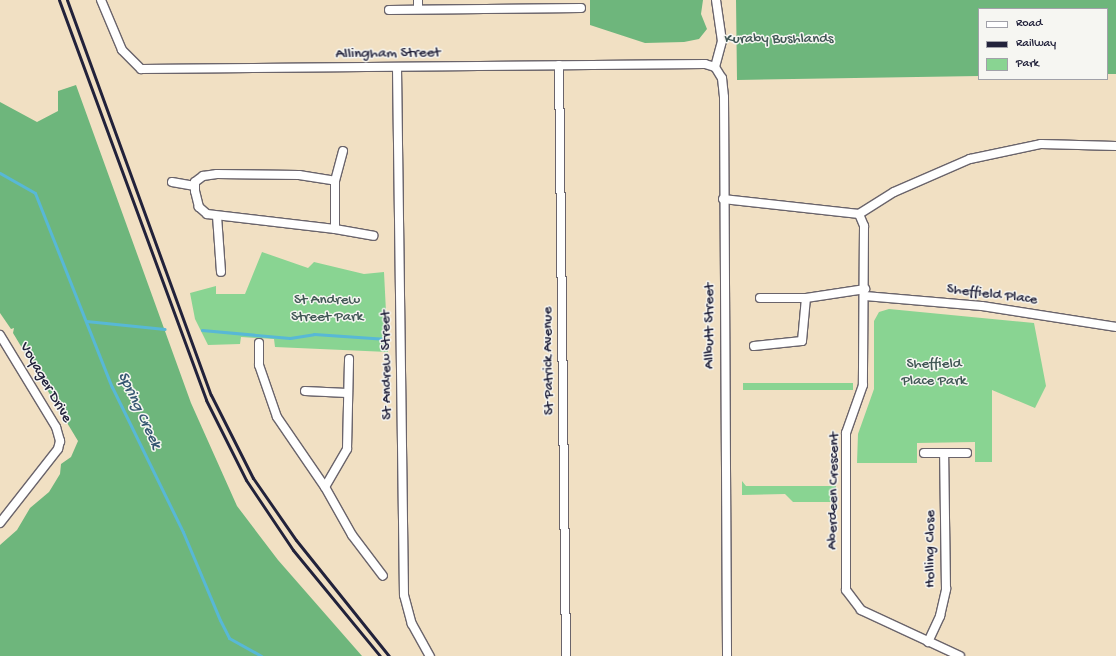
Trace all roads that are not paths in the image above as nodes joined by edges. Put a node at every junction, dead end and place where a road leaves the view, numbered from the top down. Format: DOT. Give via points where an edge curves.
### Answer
graph roads {
  1 [pos="101,0"];
  2 [pos="418,0"];
  3 [pos="716,0"];
  4 [pos="581,8"];
  5 [pos="418,9"];
  6 [pos="390,10"];
  7 [pos="559,65"];
  8 [pos="716,66"];
  9 [pos="397,68"];
  10 [pos="1116,146"];
  11 [pos="343,151"];
  12 [pos="335,181"];
  13 [pos="172,182"];
  14 [pos="195,186"];
  15 [pos="723,199"];
  16 [pos="859,214"];
  17 [pos="217,216"];
  18 [pos="335,229"];
  19 [pos="373,236"];
  20 [pos="221,272"];
  21 [pos="865,293"];
  22 [pos="760,298"];
  23 [pos="806,298"];
  24 [pos="1116,327"];
  25 [pos="0,335"];
  26 [pos="259,343"];
  27 [pos="754,346"];
  28 [pos="349,359"];
  29 [pos="305,391"];
  30 [pos="347,393"];
  31 [pos="924,453"];
  32 [pos="944,453"];
  33 [pos="967,453"];
  34 [pos="325,487"];
  35 [pos="0,523"];
  36 [pos="383,576"];
  37 [pos="928,642"];
  38 [pos="430,656"];
  39 [pos="566,656"];
  40 [pos="727,656"];
  41 [pos="960,656"];
  1 -- 9 [label="street, Allingham Street" via="122,50 141,68"];
  2 -- 5 [label="street"];
  3 -- 8 [label="street" via="722,41"];
  4 -- 5 [label="street"];
  5 -- 6 [label="street"];
  7 -- 8 [label="street, Allingham Street"];
  7 -- 9 [label="street, Allingham Street"];
  7 -- 39 [label="street, St Patrick Avenue"];
  8 -- 15 [label="street, Allbutt Street" via="722,78 724,97"];
  9 -- 38 [label="street, St Andrew Street" via="404,595 412,624"];
  10 -- 16 [label="street" via="1041,144 970,159 894,192"];
  11 -- 12 [label="street"];
  12 -- 14 [label="street" via="299,175 217,174 203,176"];
  12 -- 18 [label="street"];
  13 -- 14 [label="street"];
  14 -- 17 [label="street" via="199,207 207,214"];
  15 -- 16 [label="street"];
  15 -- 40 [label="street, Allbutt Street"];
  16 -- 21 [label="street, Aberdeen Crescent" via="864,226"];
  17 -- 18 [label="street"];
  17 -- 20 [label="street"];
  18 -- 19 [label="street"];
  21 -- 23 [label="street, Sheffield Place"];
  21 -- 24 [label="street, Sheffield Place" via="982,306"];
  21 -- 37 [label="street, Aberdeen Crescent" via="863,385 846,433 846,590 861,610"];
  22 -- 23 [label="street, Sheffield Place"];
  23 -- 27 [label="street" via="802,341"];
  25 -- 35 [label="street, Voyager Drive" via="56,426 60,441 58,449"];
  26 -- 34 [label="street" via="259,365 277,417"];
  28 -- 30 [label="street"];
  29 -- 30 [label="street"];
  30 -- 34 [label="street" via="349,427 345,456"];
  31 -- 32 [label="street"];
  32 -- 33 [label="street"];
  32 -- 37 [label="street, Holling Close" via="946,589 940,616"];
  34 -- 36 [label="street" via="352,535"];
  37 -- 41 [label="street, Aberdeen Crescent"];
}
